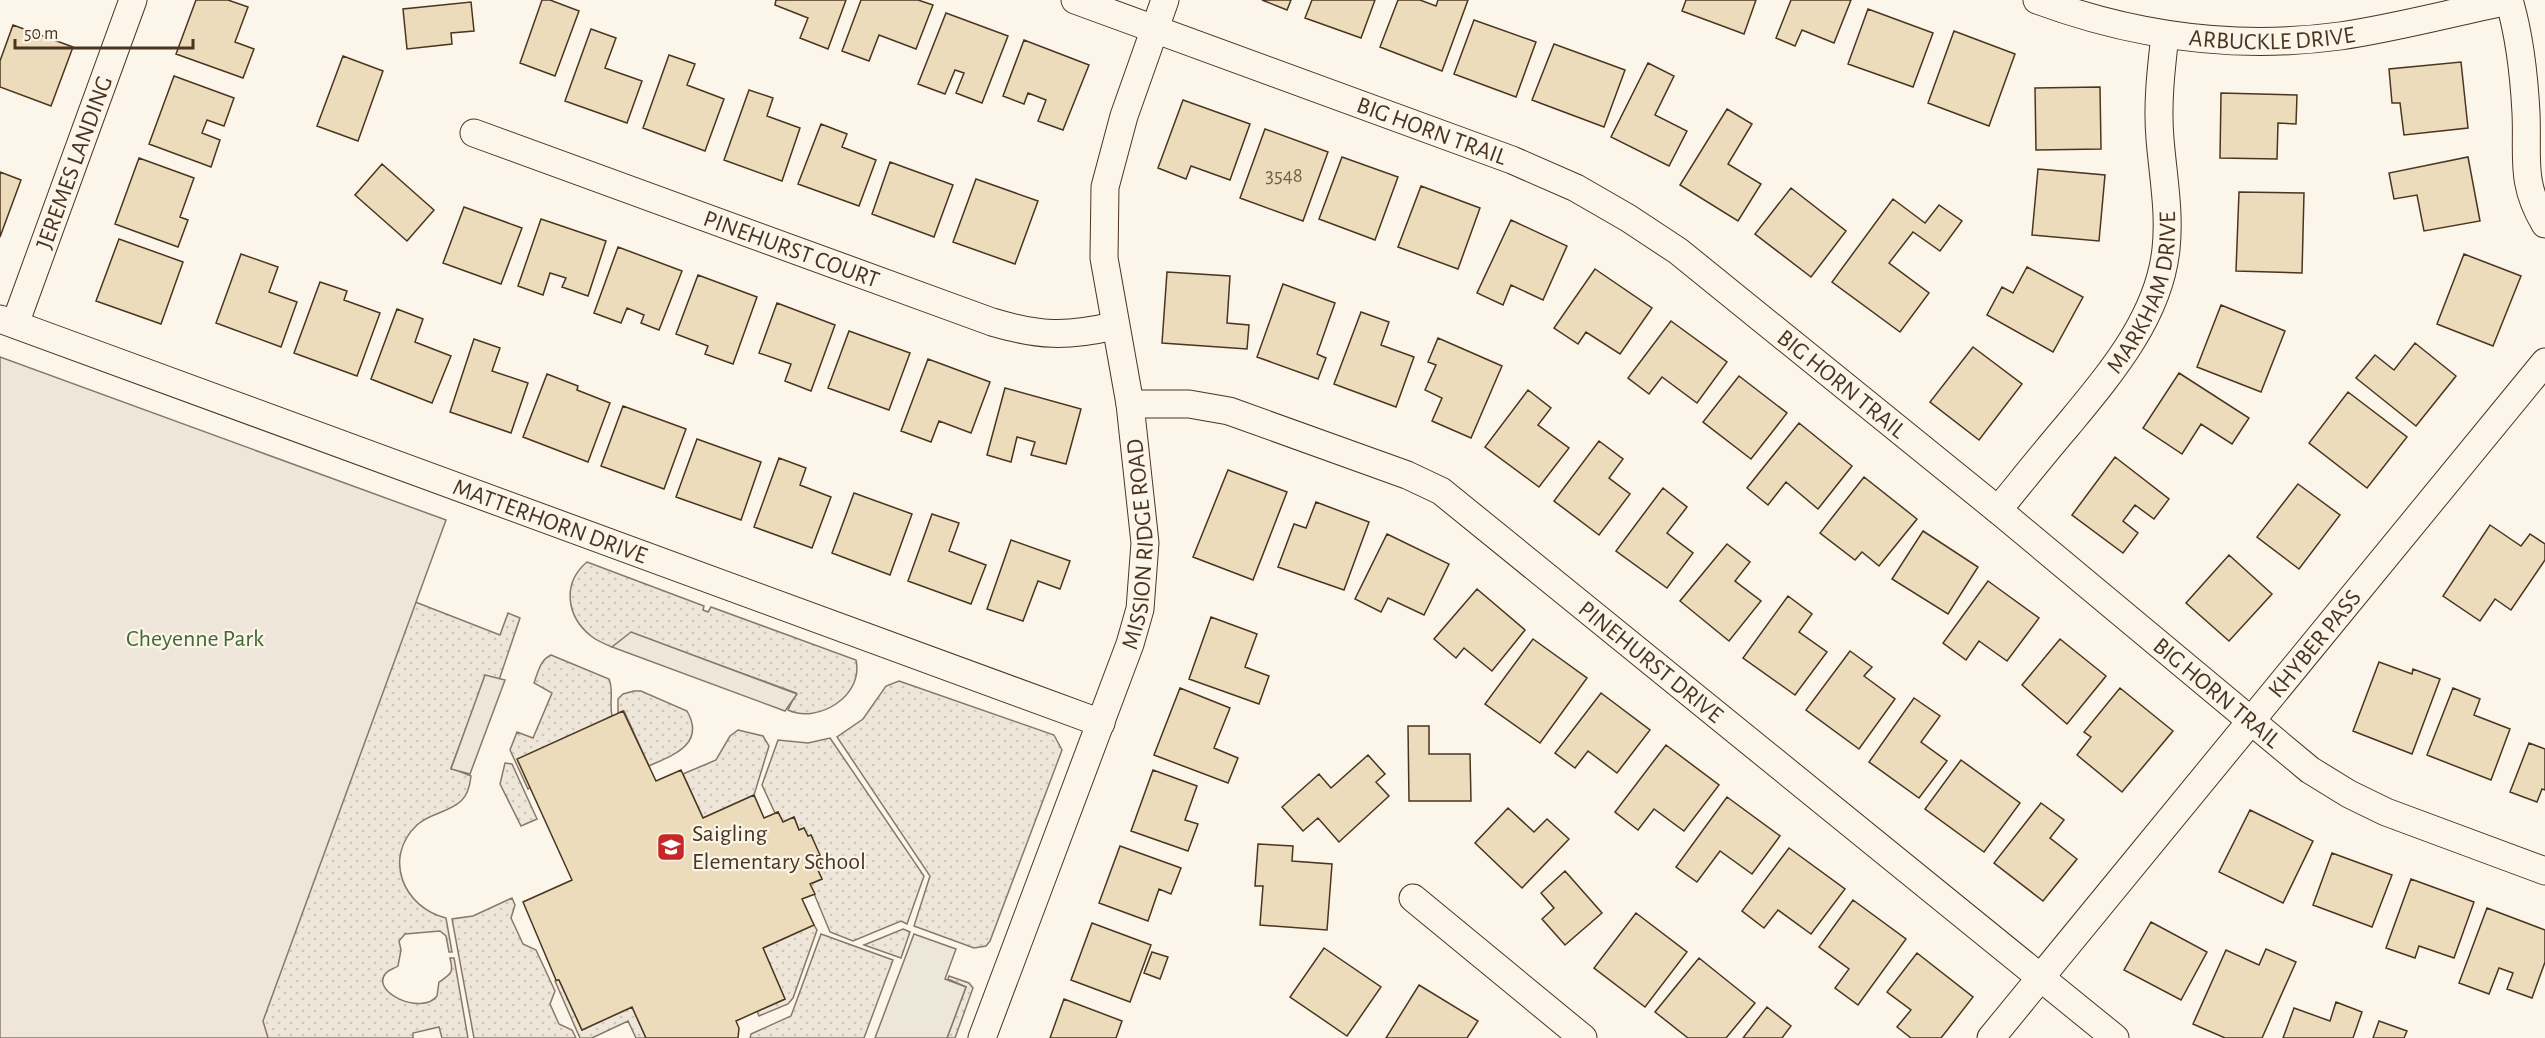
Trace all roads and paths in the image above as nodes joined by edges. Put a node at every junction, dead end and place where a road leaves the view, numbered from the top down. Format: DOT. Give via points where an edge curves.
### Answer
graph roads {
  1 [pos="1075,0"];
  2 [pos="1166,0"];
  3 [pos="2037,0"];
  4 [pos="2509,1"];
  5 [pos="126,2"];
  6 [pos="1155,30"];
  7 [pos="2164,35"];
  8 [pos="474,133"];
  9 [pos="2545,224"];
  10 [pos="8,321"];
  11 [pos="1114,326"];
  12 [pos="2545,362"];
  13 [pos="1130,404"];
  14 [pos="1998,510"];
  15 [pos="2251,721"];
  16 [pos="1101,723"];
  17 [pos="2545,871"];
  18 [pos="1413,898"];
  19 [pos="2040,979"];
  20 [pos="982,1038"];
  21 [pos="1583,1038"];
  22 [pos="1991,1038"];
  23 [pos="2115,1038"];
  1 -- 6 [label="street, BIG HORN TRAIL"];
  2 -- 6 [label="street, MISSION RIDGE ROAD"];
  3 -- 7 [label="street, ARBUCKLE DRIVE" via="2121,27"];
  4 -- 7 [label="street, ARBUCKLE DRIVE" via="2342,35 2288,41"];
  4 -- 9 [label="street" via="2521,47 2525,162 2533,203"];
  5 -- 10 [label="street, JEREMES LANDING"];
  6 -- 11 [label="street, MISSION RIDGE ROAD" via="1124,116 1105,187 1104,258"];
  6 -- 14 [label="street, BIG HORN TRAIL" via="1512,160 1576,188 1678,251"];
  7 -- 14 [label="street, MARKHAM DRIVE" via="2160,139 2168,204 2166,250 2157,288 2135,336 2111,372"];
  8 -- 11 [label="street, PINEHURST COURT" via="992,322 1055,335"];
  10 -- 16 [label="street, MATTERHORN DRIVE"];
  11 -- 13 [label="street, MISSION RIDGE ROAD"];
  12 -- 15 [label="street, KHYBER PASS"];
  13 -- 16 [label="street, MISSION RIDGE ROAD" via="1145,543 1144,581 1130,644"];
  13 -- 19 [label="street, PINEHURST DRIVE" via="1189,404 1230,411 1441,491"];
  14 -- 15 [label="street, BIG HORN TRAIL"];
  15 -- 17 [label="street, BIG HORN TRAIL" via="2310,770 2349,795"];
  15 -- 19 [label="street, KHYBER PASS"];
  16 -- 20 [label="street, MISSION RIDGE ROAD"];
  18 -- 21 [label="street"];
  19 -- 22 [label="street, KHYBER PASS"];
  19 -- 23 [label="street, PINEHURST DRIVE"];
}
